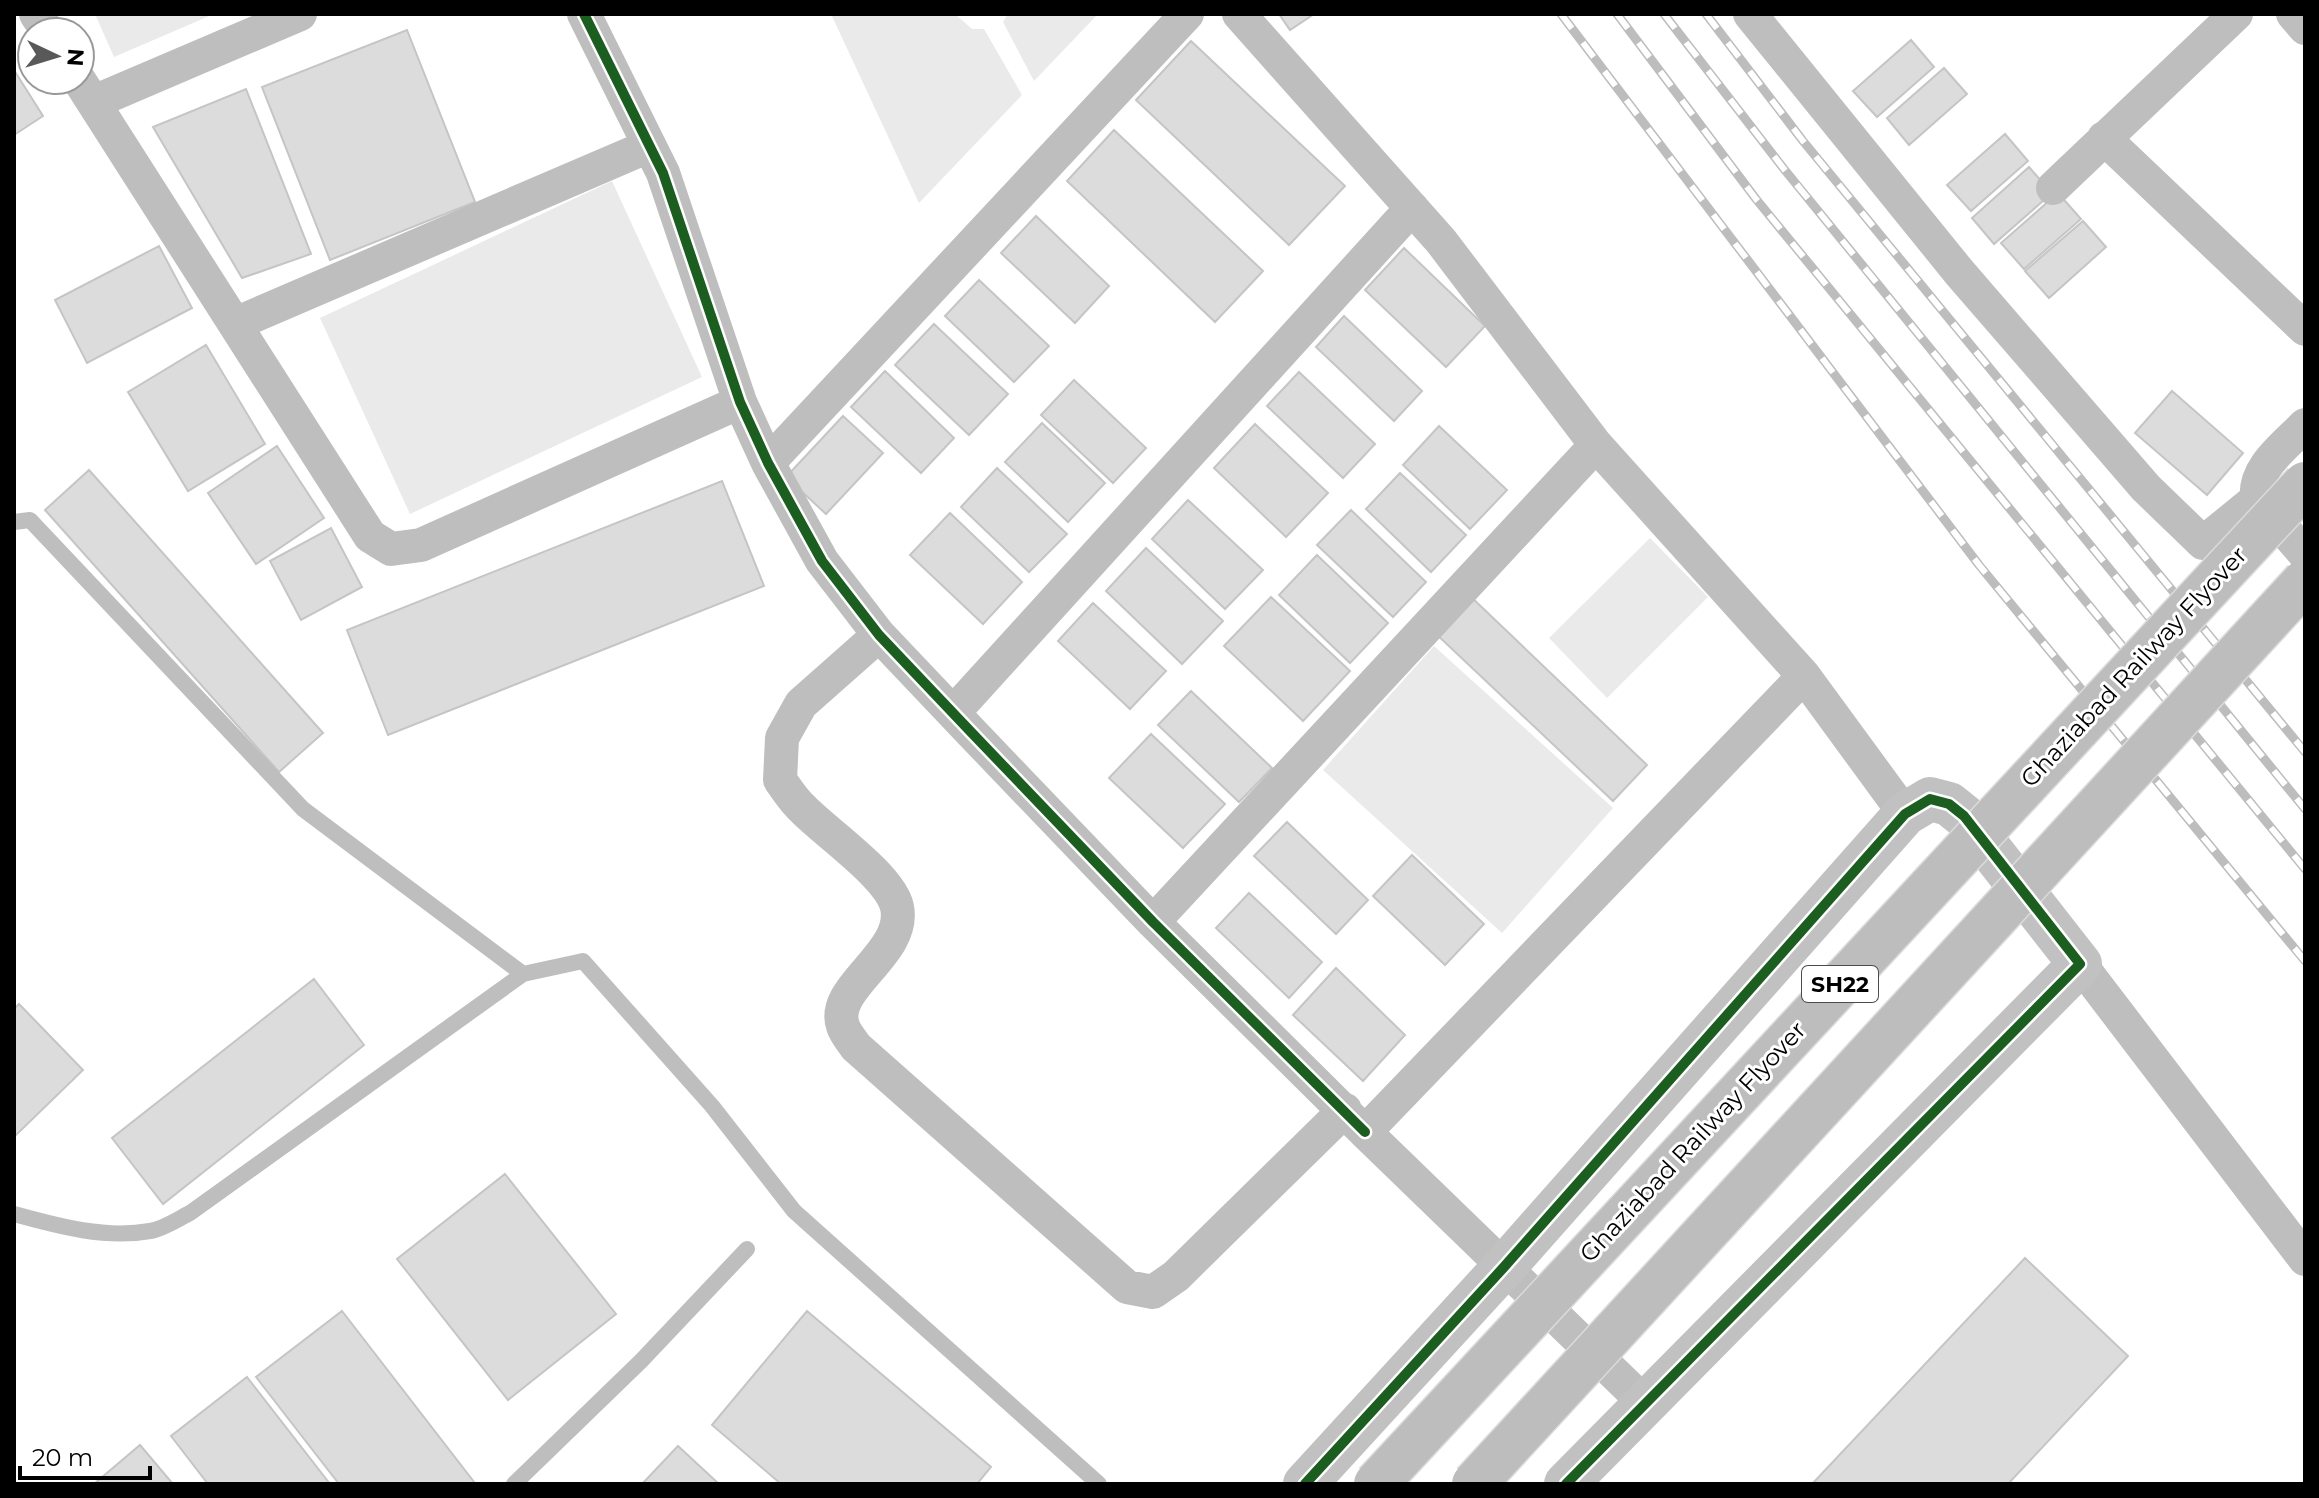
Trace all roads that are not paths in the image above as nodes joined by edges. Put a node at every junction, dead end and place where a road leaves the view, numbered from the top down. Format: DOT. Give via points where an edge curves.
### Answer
graph roads {
  1 [pos="300,14"];
  2 [pos="584,14"];
  3 [pos="1187,14"];
  4 [pos="1239,14"];
  5 [pos="1750,14"];
  6 [pos="2236,14"];
  7 [pos="2293,14"];
  8 [pos="2305,28"];
  9 [pos="96,88"];
  10 [pos="90,96"];
  11 [pos="2104,138"];
  12 [pos="649,146"];
  13 [pos="2053,188"];
  14 [pos="1412,208"];
  15 [pos="235,324"];
  16 [pos="2305,329"];
  17 [pos="740,402"];
  18 [pos="2305,425"];
  19 [pos="1596,445"];
  20 [pos="768,463"];
  21 [pos="2305,484"];
  22 [pos="2257,499"];
  23 [pos="14,522"];
  24 [pos="2305,554"];
  25 [pos="2305,581"];
  26 [pos="879,635"];
  27 [pos="1804,676"];
  28 [pos="953,713"];
  29 [pos="1905,814"];
  30 [pos="1153,922"];
  31 [pos="2080,964"];
  32 [pos="523,974"];
  33 [pos="1355,1121"];
  34 [pos="14,1214"];
  35 [pos="747,1249"];
  36 [pos="2305,1259"];
  37 [pos="1504,1267"];
  38 [pos="1646,1404"];
  39 [pos="514,1484"];
  40 [pos="1099,1484"];
  41 [pos="1305,1484"];
  42 [pos="1376,1484"];
  43 [pos="1474,1484"];
  44 [pos="1566,1484"];
  1 -- 9 [label="street"];
  2 -- 12 [label="street"];
  3 -- 20 [label="street"];
  4 -- 14 [label="street"];
  5 -- 22 [label="street" via="1959,272 2146,488 2203,543"];
  6 -- 11 [label="street"];
  7 -- 8 [label="street"];
  10 -- 15 [label="street"];
  11 -- 13 [label="street"];
  11 -- 16 [label="street"];
  12 -- 15 [label="street"];
  12 -- 17 [label="street" via="663,173"];
  14 -- 19 [label="street"];
  14 -- 28 [label="street"];
  15 -- 17 [label="street" via="370,536 391,549 421,545"];
  17 -- 20 [label="street"];
  18 -- 22 [label="street" via="2260,473"];
  19 -- 27 [label="street"];
  19 -- 30 [label="street"];
  20 -- 26 [label="street" via="822,561"];
  21 -- 42 [label="highway, Ghaziabad Railway Flyover / SH22, bridge"];
  22 -- 24 [label="street"];
  23 -- 32 [label="lane" via="30,520 303,809"];
  25 -- 43 [label="highway, SH22, bridge"];
  26 -- 28 [label="street"];
  26 -- 33 [label="street" via="801,704 782,738 780,780 802,809 867,864 897,905 897,925 887,949 843,1008 842,1025 856,1047 1127,1287 1153,1292"];
  27 -- 29 [label="street"];
  27 -- 33 [label="street"];
  28 -- 30 [label="street"];
  29 -- 31 [label="street" via="1930,799 1949,804 1964,816"];
  29 -- 37 [label="street"];
  30 -- 33 [label="street"];
  31 -- 36 [label="street"];
  31 -- 38 [label="street"];
  32 -- 34 [label="lane" via="229,1188 178,1219 152,1231 112,1232 71,1229"];
  32 -- 40 [label="lane" via="583,961 712,1106 794,1211"];
  33 -- 37 [label="street"];
  35 -- 39 [label="lane"];
  37 -- 38 [label="street"];
  37 -- 41 [label="street"];
  38 -- 44 [label="street"];
}
